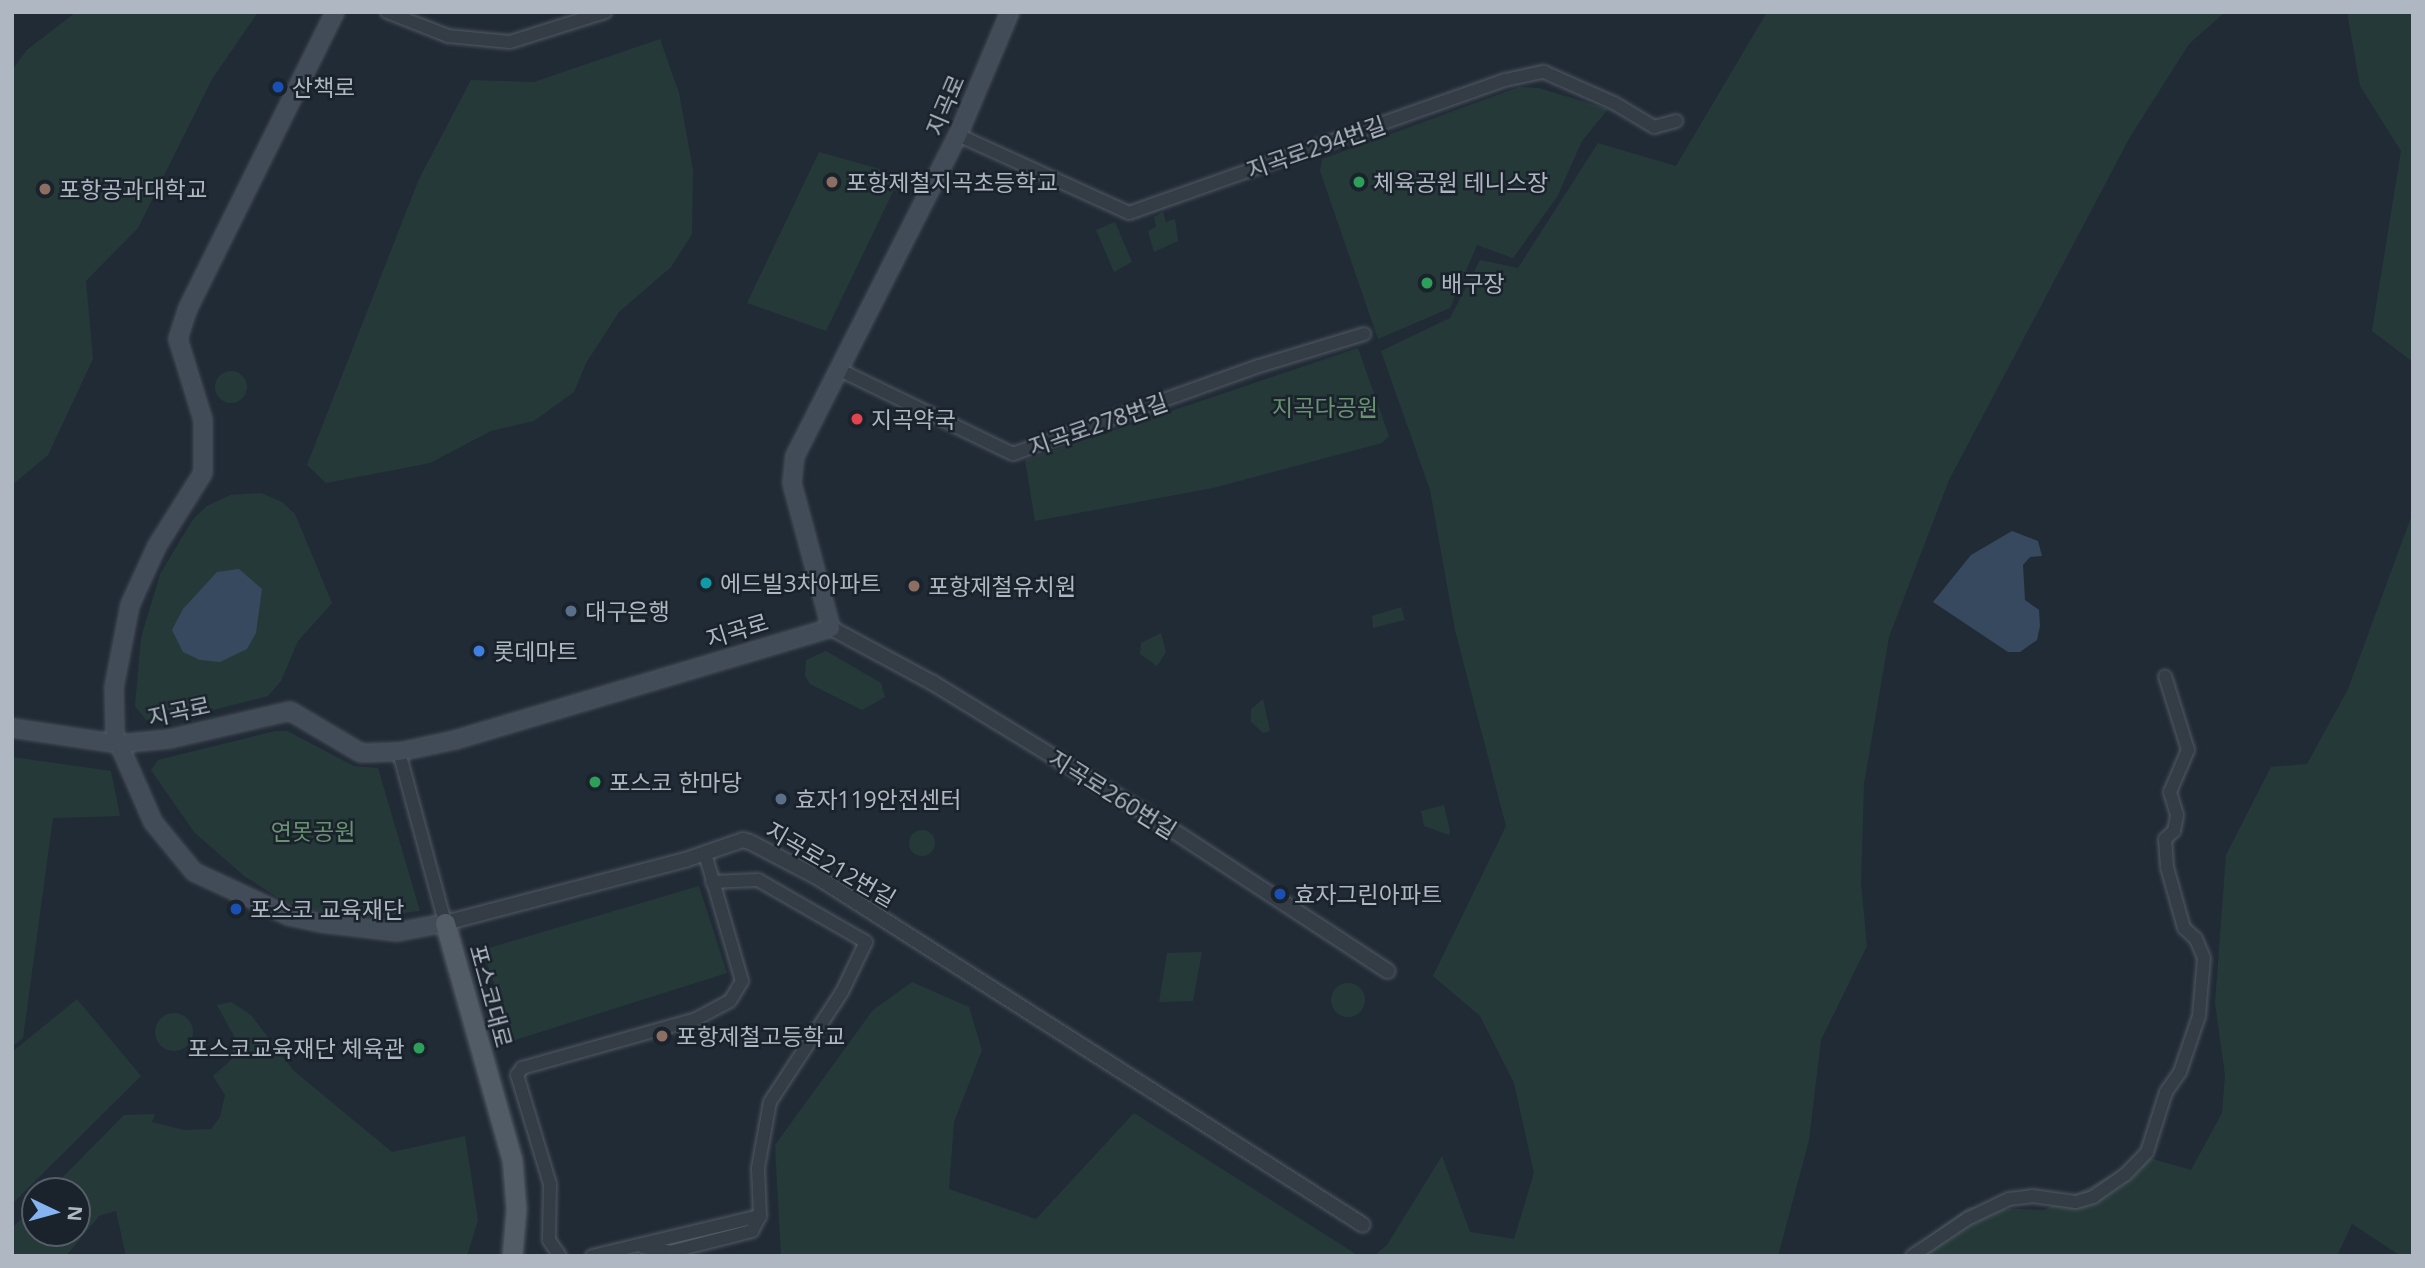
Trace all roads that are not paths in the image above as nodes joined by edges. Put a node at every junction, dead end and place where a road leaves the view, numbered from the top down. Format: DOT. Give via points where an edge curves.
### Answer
graph roads {
  1 [pos="335,12"];
  2 [pos="387,12"];
  3 [pos="605,12"];
  4 [pos="1010,12"];
  5 [pos="1676,121"];
  6 [pos="958,135"];
  7 [pos="1364,334"];
  8 [pos="842,371"];
  9 [pos="831,628"];
  10 [pos="2165,677"];
  11 [pos="12,728"];
  12 [pos="119,744"];
  13 [pos="399,752"];
  14 [pos="705,854"];
  15 [pos="712,882"];
  16 [pos="445,923"];
  17 [pos="1388,971"];
  18 [pos="1363,1226"];
  19 [pos="512,1256"];
  20 [pos="560,1256"];
  21 [pos="592,1256"];
  22 [pos="1912,1256"];
  1 -- 12 [label="main road, 지곡로212번길" via="188,308 178,339 203,420 203,474 157,546 124,622 112,706"];
  2 -- 3 [label="street" via="448,36 510,42"];
  4 -- 6 [label="main road, 지곡로"];
  5 -- 6 [label="street, 지곡로294번길" via="1654,127 1614,103 1544,72 1505,80 1129,213"];
  6 -- 8 [label="main road, 지곡로"];
  7 -- 8 [label="street, 지곡로278번길" via="1259,366 1013,454"];
  8 -- 9 [label="main road, 지곡로" via="795,456 792,482"];
  9 -- 13 [label="main road, 지곡로" via="455,740"];
  9 -- 17 [label="street, 지곡로260번길" via="933,683 1160,822"];
  10 -- 22 [label="street" via="2188,750 2170,792 2177,815 2174,831 2165,839 2167,867 2184,928 2196,939 2204,958 2199,1016 2180,1072 2166,1091 2147,1152 2125,1175 2093,1197 2076,1202 2032,1196 2009,1199 1968,1219"];
  11 -- 12 [label="main road, 지곡로"];
  12 -- 13 [label="main road, 지곡로" via="290,712 361,753"];
  12 -- 16 [label="main road, 지곡로212번길" via="153,822 194,872 289,916 322,923 397,932"];
  13 -- 16 [label="street, 포스코대로"];
  14 -- 15 [label="street"];
  14 -- 16 [label="street, 지곡로212번길"];
  14 -- 18 [label="street, 지곡로212번길" via="743,840 817,877"];
  15 -- 20 [label="street" via="741,981 730,1001 696,1018 522,1068 517,1075 550,1184 549,1240"];
  15 -- 21 [label="street" via="758,880 866,942 842,992 770,1102 758,1168 761,1216"];
  16 -- 19 [label="main road, 포스코대로" via="512,1159 516,1209"];
}
